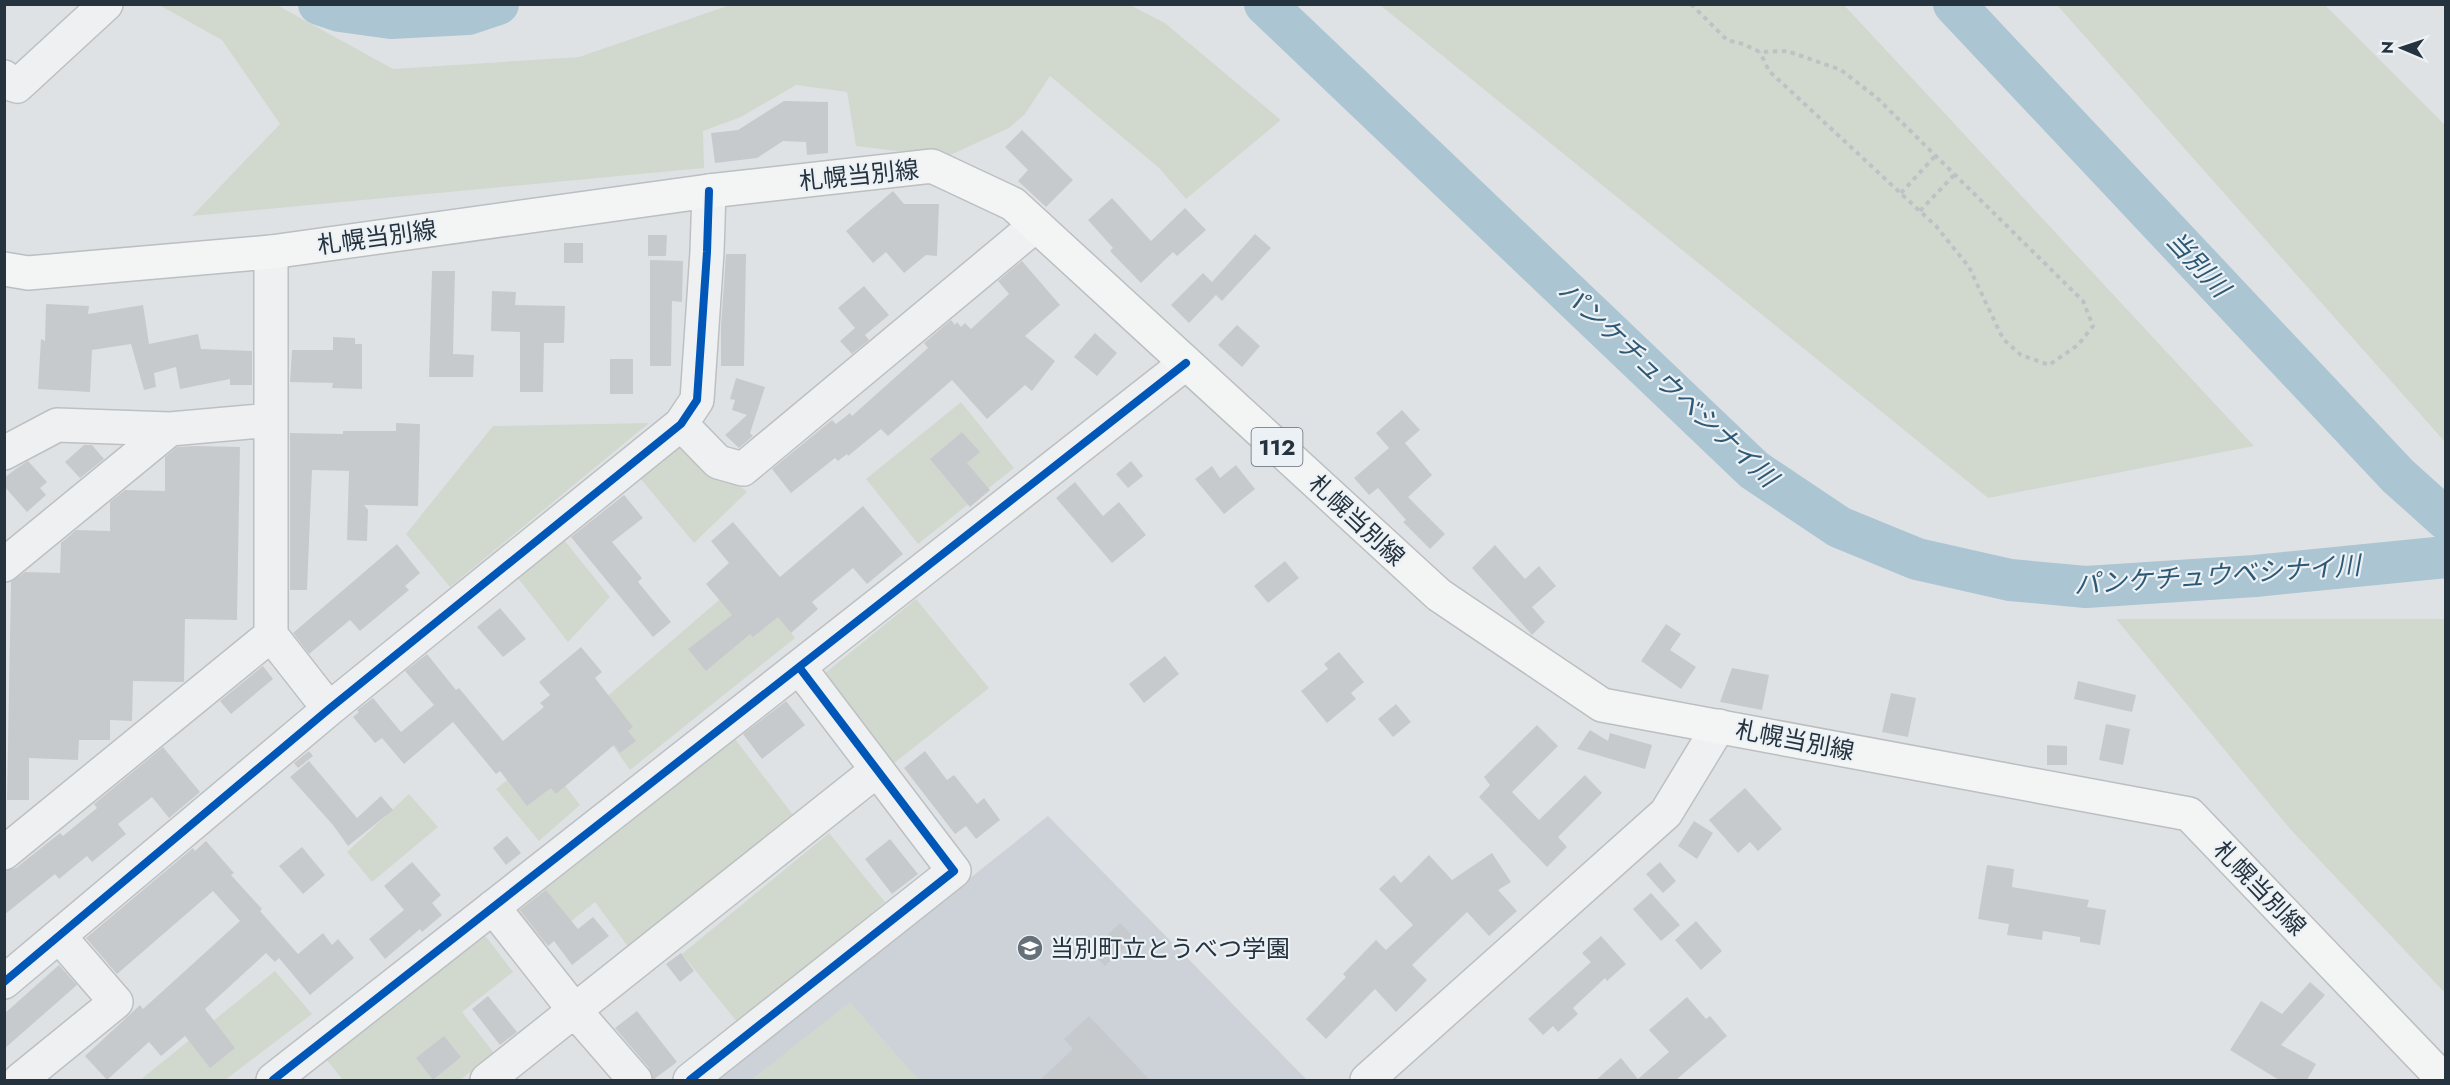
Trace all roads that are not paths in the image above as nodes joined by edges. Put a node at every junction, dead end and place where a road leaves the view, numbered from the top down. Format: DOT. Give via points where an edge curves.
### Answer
graph roads {
  1 [pos="106,4"];
  2 [pos="4,77"];
  3 [pos="709,191"];
  4 [pos="1036,225"];
  5 [pos="271,252"];
  6 [pos="4,269"];
  7 [pos="1186,363"];
  8 [pos="271,420"];
  9 [pos="681,424"];
  10 [pos="170,429"];
  11 [pos="4,453"];
  12 [pos="4,565"];
  13 [pos="271,634"];
  14 [pos="799,667"];
  15 [pos="329,709"];
  16 [pos="1719,726"];
  17 [pos="877,770"];
  18 [pos="4,853"];
  19 [pos="493,907"];
  20 [pos="59,936"];
  21 [pos="4,982"];
  22 [pos="575,1011"];
  23 [pos="20,1080"];
  24 [pos="273,1080"];
  25 [pos="487,1080"];
  26 [pos="635,1080"];
  27 [pos="690,1080"];
  28 [pos="1367,1080"];
  29 [pos="2444,1080"];
  1 -- 2 [label="street" via="17,86"];
  3 -- 4 [label="main road, 札幌当別線 / 112" via="932,166 1013,204"];
  3 -- 5 [label="main road, 札幌当別線 / 112"];
  3 -- 9 [label="street" via="697,400"];
  4 -- 7 [label="main road, 札幌当別線 / 112"];
  4 -- 9 [label="street" via="742,469 718,462"];
  5 -- 6 [label="main road, 札幌当別線 / 112" via="28,273"];
  5 -- 8 [label="street"];
  7 -- 14 [label="street"];
  7 -- 16 [label="main road, 札幌当別線 / 112" via="1439,595 1602,705"];
  8 -- 10 [label="street"];
  8 -- 13 [label="street"];
  9 -- 15 [label="street"];
  10 -- 11 [label="street" via="57,425"];
  10 -- 12 [label="street"];
  13 -- 15 [label="street"];
  13 -- 18 [label="street"];
  14 -- 17 [label="street"];
  14 -- 19 [label="street"];
  15 -- 20 [label="street"];
  16 -- 28 [label="street" via="1666,813"];
  16 -- 29 [label="main road, 札幌当別線 / 112" via="2189,814"];
  17 -- 22 [label="street"];
  17 -- 27 [label="street" via="954,871"];
  19 -- 22 [label="street"];
  19 -- 24 [label="street"];
  20 -- 21 [label="street"];
  20 -- 23 [label="street" via="116,1002"];
  22 -- 25 [label="street"];
  22 -- 26 [label="street"];
}
